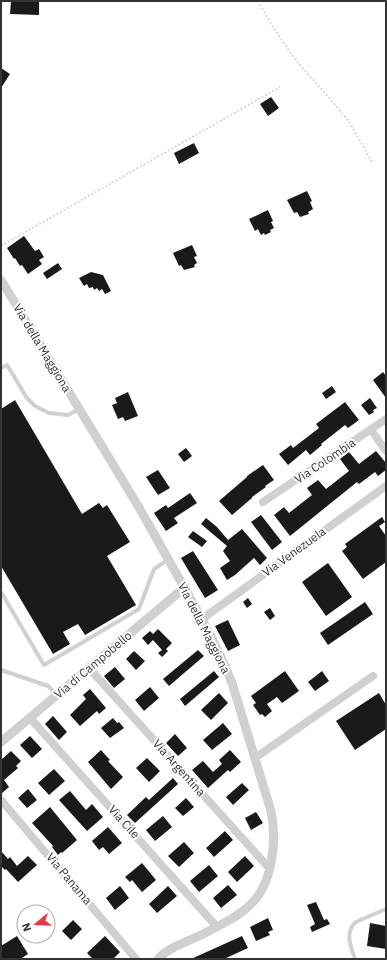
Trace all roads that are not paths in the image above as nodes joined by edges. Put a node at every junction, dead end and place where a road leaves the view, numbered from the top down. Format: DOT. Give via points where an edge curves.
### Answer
graph roads {
  1 [pos="1,280"];
  2 [pos="1,368"];
  3 [pos="79,409"];
  4 [pos="386,419"];
  5 [pos="371,430"];
  6 [pos="386,451"];
  7 [pos="386,486"];
  8 [pos="263,502"];
  9 [pos="169,559"];
  10 [pos="184,587"];
  11 [pos="1,592"];
  12 [pos="202,618"];
  13 [pos="89,668"];
  14 [pos="1,670"];
  15 [pos="373,676"];
  16 [pos="58,695"];
  17 [pos="30,718"];
  18 [pos="1,742"];
  19 [pos="255,758"];
  20 [pos="1,800"];
  21 [pos="269,868"];
  22 [pos="386,909"];
  23 [pos="217,926"];
  24 [pos="136,959"];
  25 [pos="158,959"];
  26 [pos="355,959"];
  1 -- 3 [label="street, Via della Maggiona"];
  2 -- 3 [label="lane" via="7,365 27,398 35,406 49,413 68,415"];
  3 -- 9 [label="street, Via della Maggiona"];
  4 -- 5 [label="street, Via Colombia"];
  5 -- 6 [label="street"];
  5 -- 8 [label="street, Via Colombia"];
  7 -- 12 [label="street, Via Venezuela"];
  9 -- 10 [label="street, Via della Maggiona"];
  9 -- 11 [label="lane" via="154,569 139,609 44,665"];
  10 -- 12 [label="street, Via della Maggiona"];
  10 -- 13 [label="street, Via di Campobello"];
  12 -- 19 [label="street, Via della Maggiona" via="230,677"];
  13 -- 16 [label="street, Via di Campobello"];
  13 -- 21 [label="street, Via Argentina"];
  14 -- 16 [label="lane" via="48,686"];
  15 -- 19 [label="street"];
  16 -- 17 [label="street, Via di Campobello"];
  17 -- 18 [label="street, Via di Campobello"];
  17 -- 23 [label="street, Via Cile"];
  19 -- 21 [label="street, Via della Maggiona" via="274,825"];
  20 -- 24 [label="street, Via Panama"];
  21 -- 23 [label="street, Via della Maggiona" via="261,890 251,904"];
  22 -- 26 [label="lane" via="352,926 349,939"];
  23 -- 25 [label="street, Via della Maggiona"];
}
